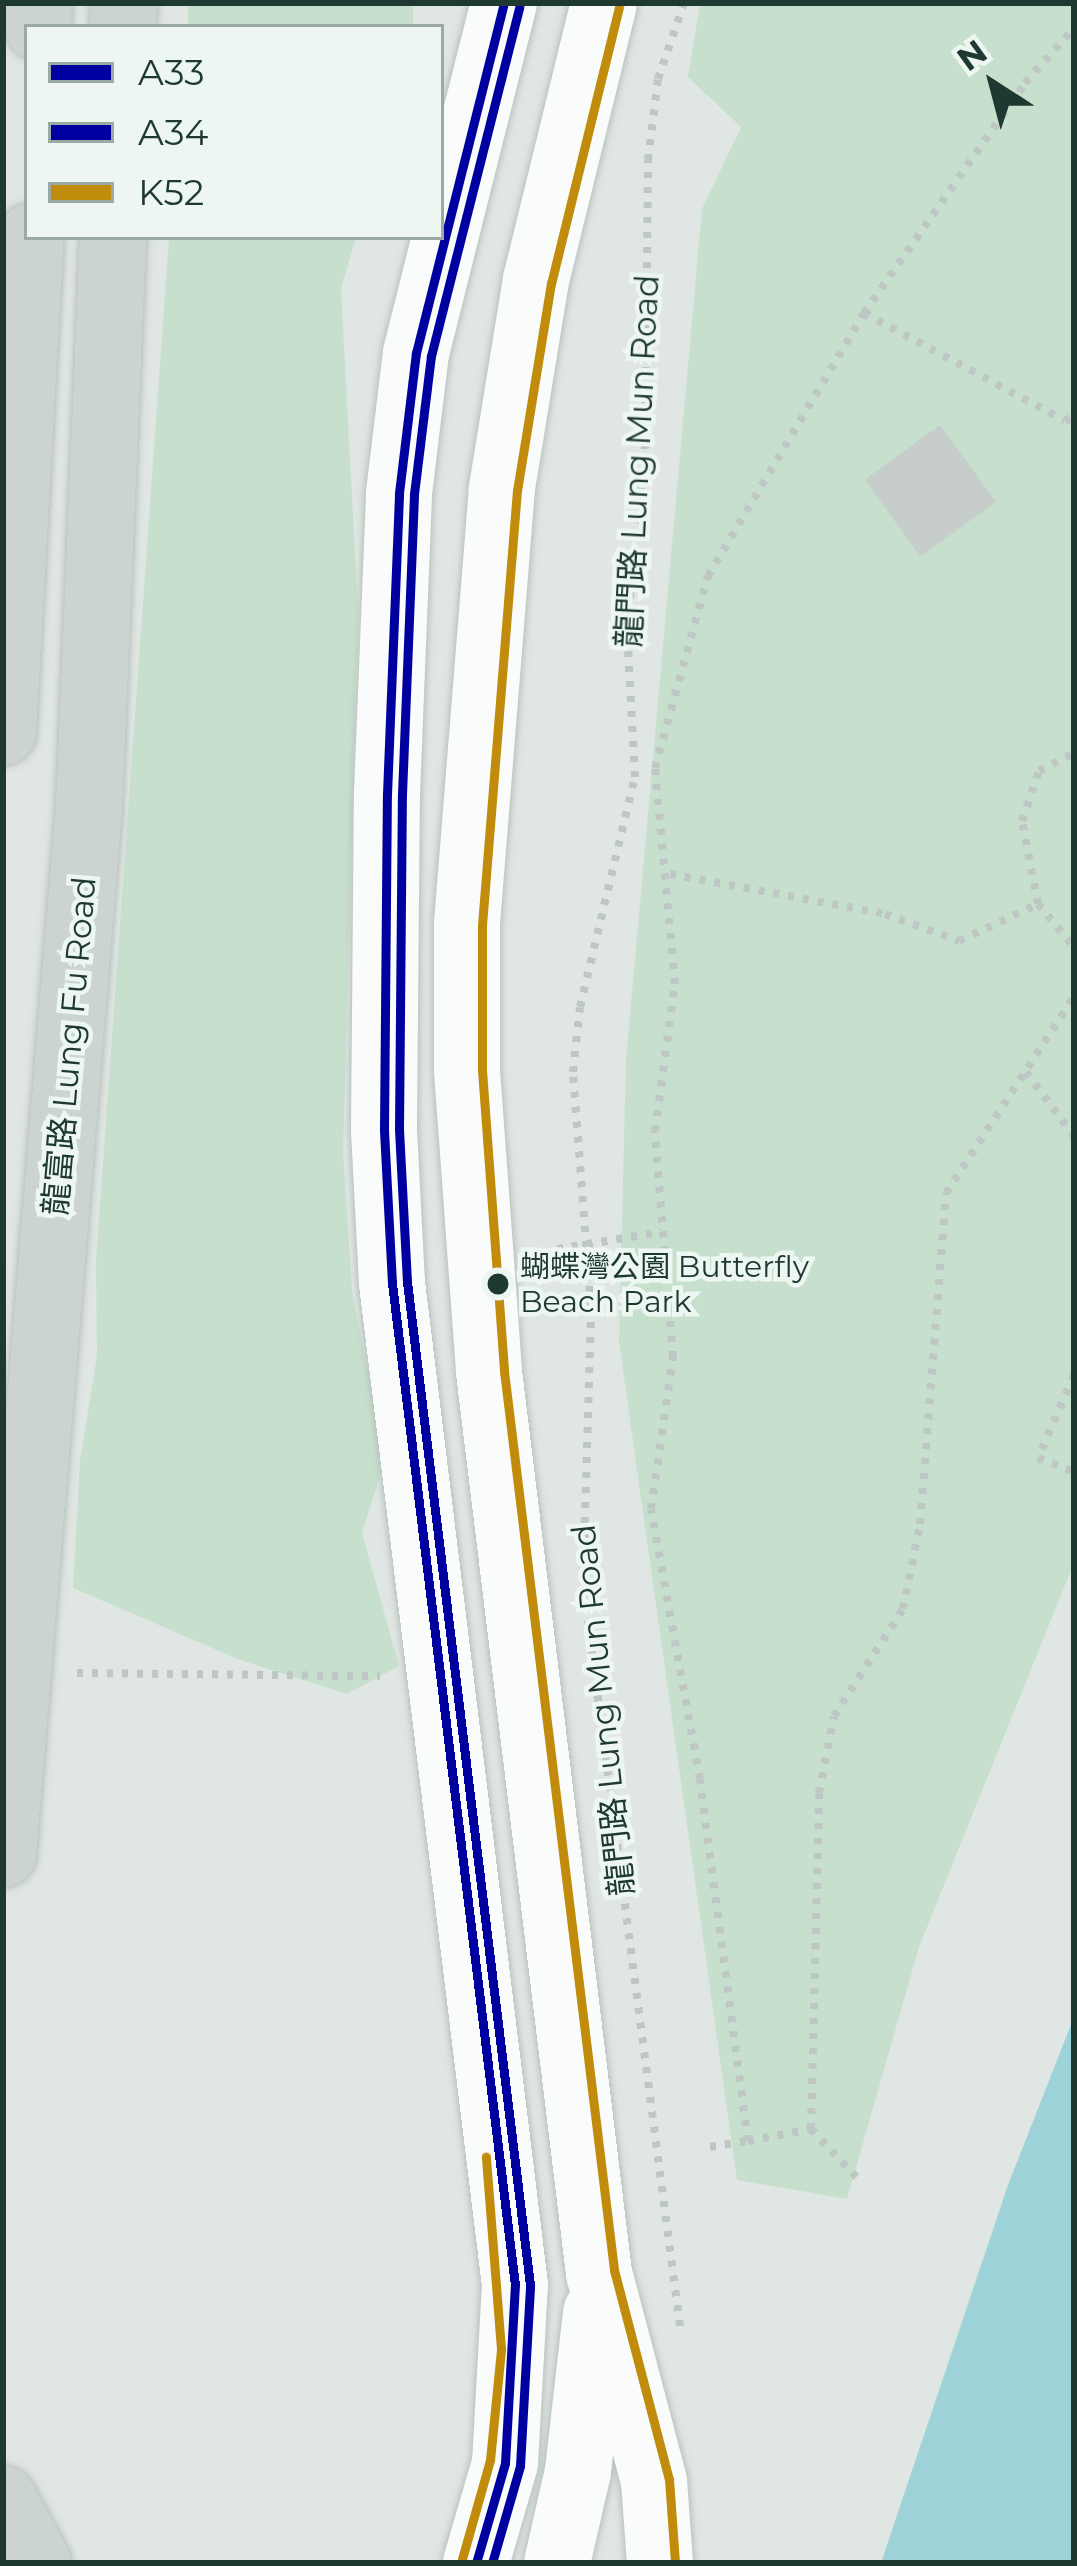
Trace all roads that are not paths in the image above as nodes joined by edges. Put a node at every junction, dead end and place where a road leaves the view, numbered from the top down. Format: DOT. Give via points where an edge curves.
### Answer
graph roads {
  1 [pos="504,3"];
  2 [pos="604,3"];
  3 [pos="31,240"];
  4 [pos="113,240"];
  5 [pos="3,732"];
  6 [pos="3,1854"];
  7 [pos="599,2273"];
  8 [pos="3,2499"];
  9 [pos="38,2563"];
  10 [pos="476,2563"];
  11 [pos="557,2563"];
  12 [pos="659,2563"];
  1 -- 10 [label="main road" via="416,353 399,493 384,1129 411,1466 515,2285 505,2464"];
  2 -- 7 [label="main road, 龍門路 Lung Mun Road" via="536,280 502,488 467,925 479,1279"];
  3 -- 5 [label="main road"];
  4 -- 6 [label="main road, 龍富路 Lung Fu Road" via="87,831"];
  7 -- 11 [label="main road" via="578,2471"];
  7 -- 12 [label="main road, 龍門路 Lung Mun Road" via="654,2481"];
  8 -- 9 [label="main road"];
}
